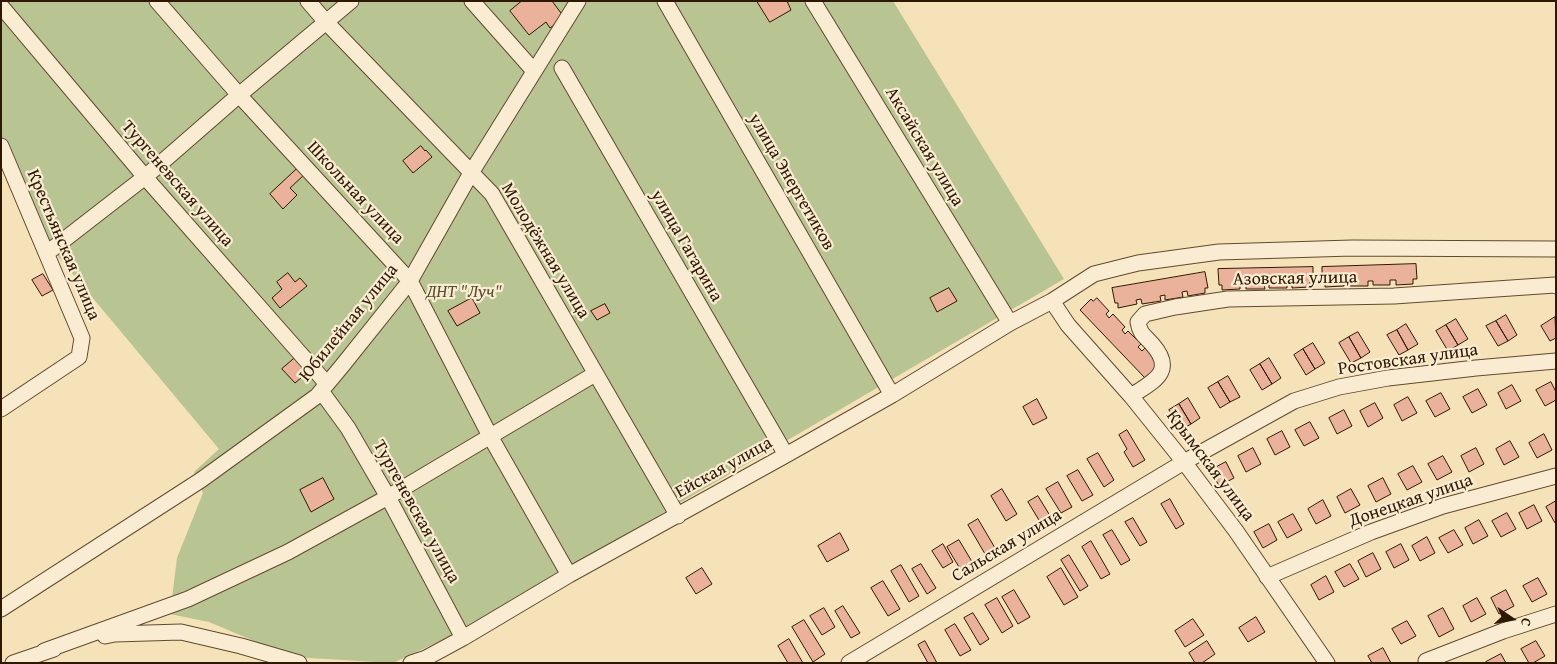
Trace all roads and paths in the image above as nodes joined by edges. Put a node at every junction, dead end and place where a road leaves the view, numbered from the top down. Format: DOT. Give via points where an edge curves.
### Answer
graph roads {
  1 [pos="157,1"];
  2 [pos="308,1"];
  3 [pos="351,1"];
  4 [pos="472,1"];
  5 [pos="578,1"];
  6 [pos="665,1"];
  7 [pos="813,1"];
  8 [pos="1,6"];
  9 [pos="326,22"];
  10 [pos="562,68"];
  11 [pos="534,71"];
  12 [pos="239,95"];
  13 [pos="1,146"];
  14 [pos="471,172"];
  15 [pos="145,177"];
  16 [pos="1556,249"];
  17 [pos="47,253"];
  18 [pos="410,281"];
  19 [pos="1555,285"];
  20 [pos="1052,301"];
  21 [pos="1007,317"];
  22 [pos="1556,361"];
  23 [pos="595,374"];
  24 [pos="324,387"];
  25 [pos="892,395"];
  26 [pos="1131,396"];
  27 [pos="1,409"];
  28 [pos="490,436"];
  29 [pos="786,456"];
  30 [pos="1188,460"];
  31 [pos="1556,476"];
  32 [pos="388,496"];
  33 [pos="674,510"];
  34 [pos="566,570"];
  35 [pos="1274,574"];
  36 [pos="1,609"];
  37 [pos="1556,614"];
  38 [pos="460,633"];
  39 [pos="44,651"];
  40 [pos="1426,661"];
  41 [pos="13,663"];
  42 [pos="299,663"];
  43 [pos="411,663"];
  44 [pos="849,663"];
  45 [pos="1327,663"];
  1 -- 12 [label="street, Школьная улица"];
  2 -- 9 [label="street, Молодёжная улица"];
  3 -- 9 [label="street"];
  4 -- 11 [label="street"];
  5 -- 11 [label="street, Юбилейная улица"];
  6 -- 25 [label="street, улица Энергетиков"];
  7 -- 21 [label="street, Аксайская улица"];
  8 -- 15 [label="street, Тургеневская улица"];
  9 -- 12 [label="street"];
  9 -- 14 [label="street, Молодёжная улица"];
  10 -- 29 [label="street, улица Гагарина"];
  11 -- 14 [label="street, Юбилейная улица"];
  12 -- 15 [label="street"];
  12 -- 18 [label="street, Школьная улица"];
  13 -- 17 [label="street, Крестьянская улица"];
  14 -- 18 [label="street, Юбилейная улица"];
  14 -- 23 [label="street, Молодёжная улица" via="492,194"];
  15 -- 17 [label="street"];
  15 -- 24 [label="street, Тургеневская улица"];
  16 -- 20 [label="street, Ейская улица" via="1352,248 1219,252 1138,263 1094,274"];
  17 -- 27 [label="street, Крестьянская улица" via="82,338 79,358"];
  18 -- 24 [label="street, Юбилейная улица"];
  18 -- 28 [label="street, Школьная улица"];
  19 -- 26 [label="street, Азовская улица" via="1394,296 1228,299 1144,314 1138,322 1140,332 1162,358 1162,371 1159,377"];
  20 -- 21 [label="street, Ейская улица"];
  20 -- 26 [label="street, Крымская улица" via="1068,325"];
  21 -- 25 [label="street, Ейская улица"];
  22 -- 30 [label="street, Ростовская улица" via="1388,378 1340,387 1294,401"];
  23 -- 28 [label="street"];
  23 -- 33 [label="street, Молодёжная улица"];
  24 -- 32 [label="street, Тургеневская улица"];
  24 -- 36 [label="street, Юбилейная улица" via="317,396 200,480"];
  25 -- 29 [label="street, Ейская улица"];
  26 -- 30 [label="street, Крымская улица"];
  28 -- 32 [label="street"];
  28 -- 34 [label="street, Школьная улица"];
  29 -- 33 [label="street, Ейская улица"];
  30 -- 35 [label="street, Крымская улица" via="1236,531"];
  30 -- 44 [label="street, Сальская улица"];
  31 -- 35 [label="street, Донецкая улица" via="1425,513 1371,532"];
  32 -- 38 [label="street, Тургеневская улица"];
  32 -- 39 [label="street" via="288,552 188,599"];
  33 -- 34 [label="street, Ейская улица"];
  34 -- 38 [label="street, Ейская улица"];
  35 -- 45 [label="street, Крымская улица"];
  37 -- 40 [label="street"];
  38 -- 43 [label="street, Ейская улица" via="426,658"];
  39 -- 41 [label="street"];
  39 -- 42 [label="street" via="115,634 181,632"];
}
